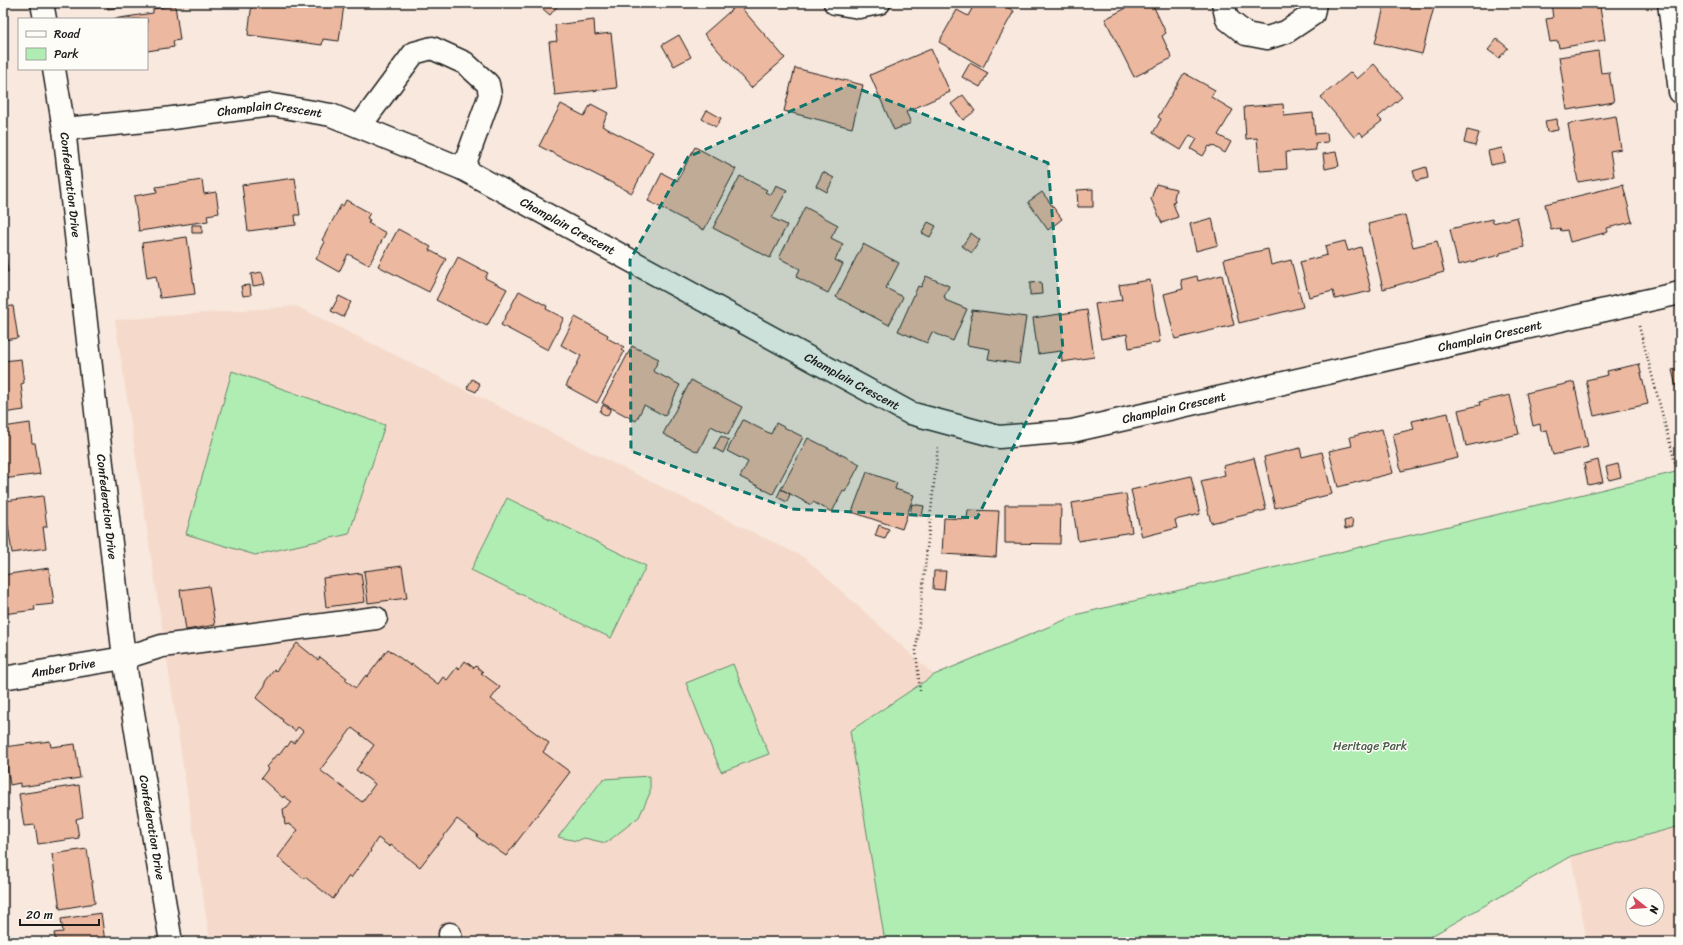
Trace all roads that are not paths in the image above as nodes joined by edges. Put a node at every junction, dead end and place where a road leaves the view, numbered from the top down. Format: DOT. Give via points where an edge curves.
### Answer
graph roads {
  1 [pos="42,3"];
  2 [pos="835,3"];
  3 [pos="879,3"];
  4 [pos="1223,3"];
  5 [pos="1315,3"];
  6 [pos="1669,3"];
  7 [pos="45,18"];
  8 [pos="54,70"];
  9 [pos="1680,92"];
  10 [pos="360,126"];
  11 [pos="64,129"];
  12 [pos="463,169"];
  13 [pos="1680,293"];
  14 [pos="376,618"];
  15 [pos="124,658"];
  16 [pos="3,678"];
  17 [pos="171,942"];
  1 -- 7 [label="street"];
  2 -- 3 [label="street" via="859,7"];
  4 -- 5 [label="street" via="1228,19 1246,34 1267,38 1286,32 1313,14"];
  6 -- 9 [label="street"];
  8 -- 11 [label="street, Confederation Drive"];
  10 -- 11 [label="street, Champlain Crescent" via="331,115 272,105"];
  10 -- 12 [label="street, Champlain Crescent"];
  10 -- 12 [label="street" via="414,53 432,48 465,63 488,84 490,95"];
  11 -- 15 [label="street, Confederation Drive"];
  12 -- 13 [label="street, Champlain Crescent" via="910,413 999,437 1072,430"];
  14 -- 15 [label="street, Amber Drive" via="162,646"];
  15 -- 16 [label="street, Amber Drive"];
  15 -- 17 [label="street, Confederation Drive"];
}
